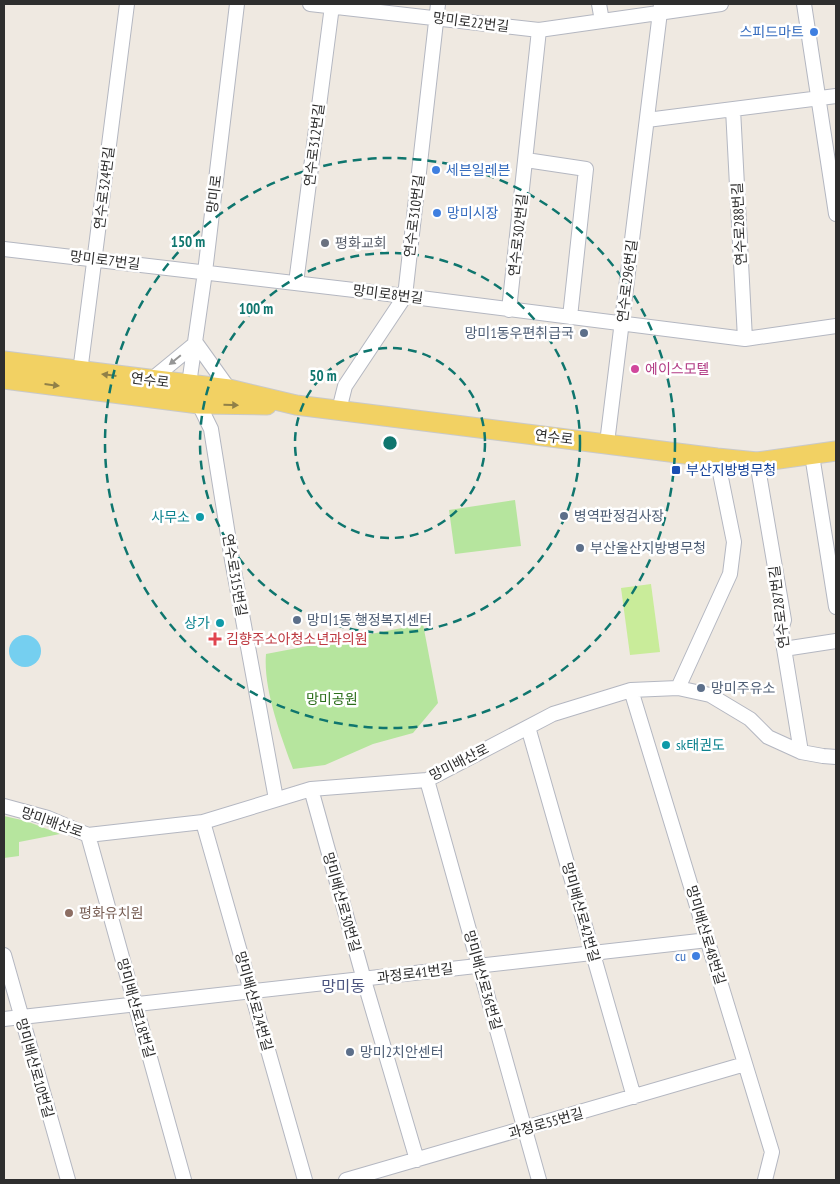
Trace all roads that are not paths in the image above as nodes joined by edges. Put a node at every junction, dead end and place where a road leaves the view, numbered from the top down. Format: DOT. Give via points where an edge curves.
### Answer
graph roads {
  1 [pos="127,4"];
  2 [pos="236,4"];
  3 [pos="310,4"];
  4 [pos="438,4"];
  5 [pos="599,4"];
  6 [pos="721,4"];
  7 [pos="804,4"];
  8 [pos="332,6"];
  9 [pos="660,8"];
  10 [pos="436,18"];
  11 [pos="602,21"];
  12 [pos="539,30"];
  13 [pos="836,96"];
  14 [pos="818,98"];
  15 [pos="733,109"];
  16 [pos="647,120"];
  17 [pos="526,160"];
  18 [pos="836,214"];
  19 [pos="4,248"];
  20 [pos="95,259"];
  21 [pos="205,272"];
  22 [pos="296,283"];
  23 [pos="405,296"];
  24 [pos="510,310"];
  25 [pos="570,317"];
  26 [pos="622,324"];
  27 [pos="836,326"];
  28 [pos="745,339"];
  29 [pos="196,343"];
  30 [pos="4,362"];
  31 [pos="80,372"];
  32 [pos="4,379"];
  33 [pos="151,380"];
  34 [pos="189,384"];
  35 [pos="229,389"];
  36 [pos="199,404"];
  37 [pos="296,404"];
  38 [pos="339,410"];
  39 [pos="607,443"];
  40 [pos="836,451"];
  41 [pos="812,455"];
  42 [pos="717,458"];
  43 [pos="757,462"];
  44 [pos="836,607"];
  45 [pos="836,641"];
  46 [pos="784,649"];
  47 [pos="678,688"];
  48 [pos="631,690"];
  49 [pos="528,726"];
  50 [pos="801,752"];
  51 [pos="836,757"];
  52 [pos="427,780"];
  53 [pos="311,789"];
  54 [pos="276,799"];
  55 [pos="4,806"];
  56 [pos="203,822"];
  57 [pos="88,835"];
  58 [pos="708,940"];
  59 [pos="593,953"];
  60 [pos="4,954"];
  61 [pos="479,965"];
  62 [pos="363,979"];
  63 [pos="251,991"];
  64 [pos="135,1004"];
  65 [pos="21,1017"];
  66 [pos="4,1019"];
  67 [pos="745,1064"];
  68 [pos="634,1097"];
  69 [pos="524,1129"];
  70 [pos="417,1160"];
  71 [pos="761,1179"];
  72 [pos="68,1180"];
  73 [pos="184,1180"];
  74 [pos="305,1180"];
  75 [pos="346,1180"];
  76 [pos="539,1180"];
  1 -- 20 [label="street, 연수로324번길"];
  2 -- 21 [label="street, 망미로"];
  3 -- 8 [label="street, 망미로22번길"];
  4 -- 10 [label="street, 연수로310번길"];
  5 -- 11 [label="street"];
  6 -- 9 [label="street, 망미로22번길"];
  7 -- 14 [label="street"];
  8 -- 10 [label="street, 망미로22번길"];
  8 -- 22 [label="street, 연수로312번길"];
  9 -- 11 [label="street, 망미로22번길"];
  9 -- 16 [label="street, 연수로296번길"];
  10 -- 12 [label="street, 망미로22번길"];
  10 -- 23 [label="street, 연수로310번길"];
  11 -- 12 [label="street, 망미로22번길"];
  12 -- 17 [label="street, 연수로302번길"];
  13 -- 14 [label="street"];
  14 -- 15 [label="street"];
  14 -- 18 [label="street"];
  15 -- 16 [label="street"];
  15 -- 28 [label="street, 연수로288번길"];
  16 -- 26 [label="street, 연수로296번길"];
  17 -- 24 [label="street, 연수로302번길"];
  17 -- 25 [label="street" via="586,169"];
  19 -- 20 [label="street, 망미로7번길"];
  20 -- 21 [label="street, 망미로7번길"];
  20 -- 31 [label="street, 연수로324번길"];
  21 -- 22 [label="street, 망미로8번길"];
  21 -- 29 [label="street, 망미로"];
  22 -- 23 [label="street, 망미로8번길"];
  23 -- 24 [label="street, 망미로8번길"];
  23 -- 38 [label="street, 연수로310번길" via="345,386"];
  24 -- 25 [label="street, 망미로8번길"];
  25 -- 26 [label="street, 망미로8번길"];
  26 -- 28 [label="street, 망미로8번길"];
  26 -- 39 [label="street, 연수로296번길"];
  27 -- 28 [label="street, 망미로8번길"];
  29 -- 33 [label="street, one-way"];
  29 -- 34 [label="street, 망미로"];
  29 -- 35 [label="street"];
  30 -- 31 [label="main road, 연수로"];
  33 -- 31 [label="main road, 연수로, one-way"];
  32 -- 36 [label="main road, 연수로, one-way"];
  33 -- 34 [label="main road, 연수로"];
  34 -- 35 [label="main road, 연수로"];
  34 -- 36 [label="street, 연수로315번길"];
  35 -- 37 [label="main road, 연수로"];
  36 -- 37 [label="main road, 연수로, one-way"];
  36 -- 54 [label="street, 연수로315번길" via="211,429"];
  37 -- 38 [label="main road, 연수로"];
  38 -- 39 [label="main road, 연수로"];
  39 -- 42 [label="main road, 연수로"];
  40 -- 41 [label="main road, 연수로"];
  41 -- 43 [label="main road, 연수로"];
  41 -- 44 [label="street"];
  42 -- 43 [label="main road, 연수로"];
  42 -- 47 [label="street" via="734,542 730,574"];
  43 -- 46 [label="street, 연수로287번길" via="784,620 781,630"];
  45 -- 46 [label="street"];
  46 -- 50 [label="street, 연수로287번길"];
  47 -- 48 [label="street, 망미배산로"];
  47 -- 50 [label="street, 망미배산로" via="710,695 750,719 768,737"];
  48 -- 49 [label="street, 망미배산로" via="553,714"];
  48 -- 58 [label="street, 망미배산로48번길"];
  49 -- 52 [label="street, 망미배산로"];
  49 -- 59 [label="street, 망미배산로42번길"];
  50 -- 51 [label="street, 망미배산로"];
  52 -- 53 [label="street, 망미배산로"];
  52 -- 61 [label="street, 망미배산로36번길"];
  53 -- 54 [label="street, 망미배산로"];
  53 -- 62 [label="street, 망미배산로30번길"];
  54 -- 56 [label="street, 망미배산로"];
  55 -- 57 [label="street, 망미배산로" via="48,818"];
  56 -- 57 [label="street, 망미배산로"];
  56 -- 63 [label="street, 망미배산로24번길"];
  57 -- 64 [label="street, 망미배산로18번길"];
  58 -- 59 [label="street, 과정로41번길"];
  58 -- 67 [label="street, 망미배산로48번길"];
  59 -- 61 [label="street, 과정로41번길"];
  59 -- 68 [label="street, 망미배산로42번길"];
  60 -- 65 [label="street, 망미배산로10번길"];
  61 -- 62 [label="street, 과정로41번길"];
  61 -- 69 [label="street, 망미배산로36번길"];
  62 -- 63 [label="street, 과정로41번길"];
  62 -- 70 [label="street, 망미배산로30번길"];
  63 -- 64 [label="street, 과정로41번길"];
  63 -- 74 [label="street, 망미배산로24번길"];
  64 -- 65 [label="street, 과정로41번길"];
  64 -- 73 [label="street, 망미배산로18번길"];
  65 -- 66 [label="street, 과정로41번길"];
  65 -- 72 [label="street, 망미배산로10번길"];
  67 -- 68 [label="street, 과정로55번길"];
  67 -- 71 [label="street, 망미배산로48번길" via="772,1152"];
  68 -- 69 [label="street, 과정로55번길"];
  69 -- 70 [label="street, 과정로55번길"];
  69 -- 76 [label="street, 망미배산로36번길"];
  70 -- 75 [label="street, 과정로55번길"];
}
